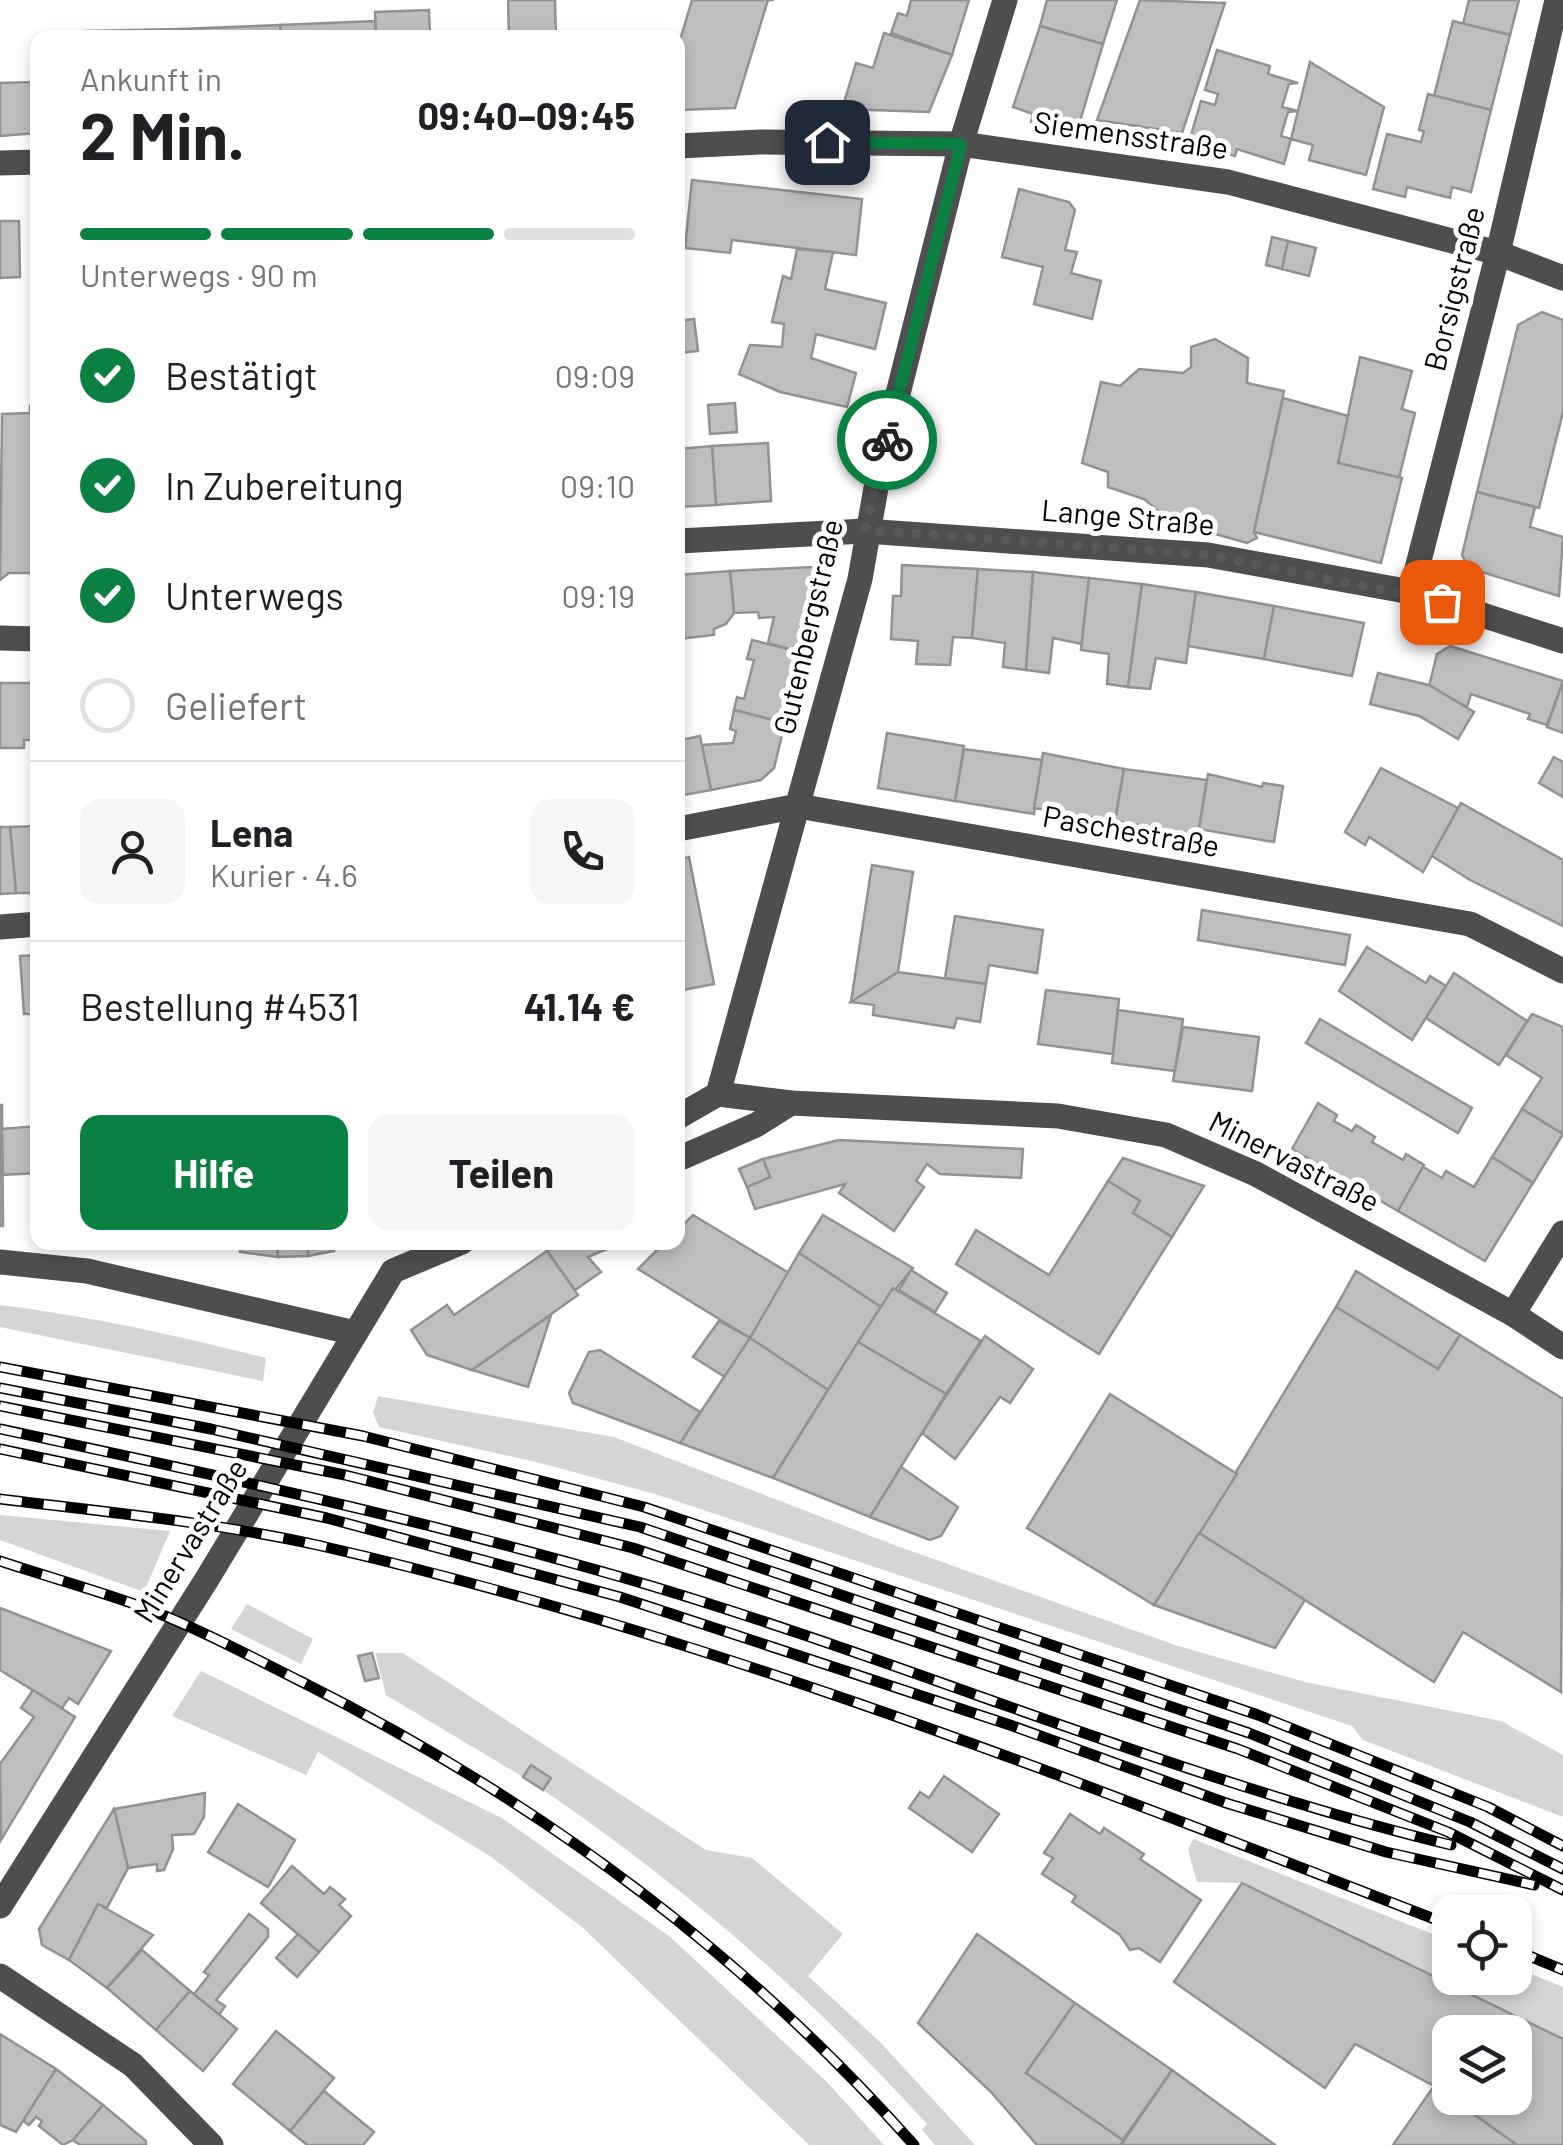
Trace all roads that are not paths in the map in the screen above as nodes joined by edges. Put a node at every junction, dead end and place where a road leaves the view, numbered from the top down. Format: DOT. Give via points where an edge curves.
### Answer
graph roads {
  1 [pos="1005,0"];
  2 [pos="1557,0"];
  3 [pos="961,144"];
  4 [pos="685,146"];
  5 [pos="30,162"];
  6 [pos="0,163"];
  7 [pos="1498,253"];
  8 [pos="1563,278"];
  9 [pos="865,530"];
  10 [pos="685,541"];
  11 [pos="1411,592"];
  12 [pos="0,638"];
  13 [pos="30,639"];
  14 [pos="1563,640"];
  15 [pos="798,806"];
  16 [pos="685,828"];
  17 [pos="30,925"];
  18 [pos="0,927"];
  19 [pos="1563,971"];
  20 [pos="718,1094"];
  21 [pos="791,1103"];
  22 [pos="685,1113"];
  23 [pos="685,1156"];
  24 [pos="1563,1233"];
  25 [pos="443,1250"];
  26 [pos="0,1262"];
  27 [pos="1513,1314"];
  28 [pos="355,1333"];
  29 [pos="1563,1347"];
  30 [pos="0,1906"];
  31 [pos="0,1976"];
  32 [pos="211,2145"];
  1 -- 3 [label="street, Gutenbergstraße"];
  2 -- 7 [label="street, Borsigstraße"];
  3 -- 4 [label="street, Siemensstraße"];
  3 -- 7 [label="street, Siemensstraße" via="1228,182"];
  3 -- 9 [label="street, Gutenbergstraße"];
  5 -- 6 [label="street"];
  7 -- 8 [label="street, Siemensstraße"];
  7 -- 11 [label="street, Borsigstraße"];
  9 -- 10 [label="street, Lange Straße"];
  9 -- 11 [label="street, Lange Straße" via="1208,555"];
  9 -- 15 [label="street, Gutenbergstraße" via="860,579"];
  11 -- 14 [label="street, Lange Straße"];
  12 -- 13 [label="street"];
  15 -- 16 [label="street, Paschestraße"];
  15 -- 19 [label="street, Paschestraße" via="1470,924"];
  15 -- 20 [label="street, Gutenbergstraße"];
  17 -- 18 [label="street"];
  20 -- 21 [label="street, Minervastraße"];
  20 -- 22 [label="street"];
  21 -- 23 [label="street"];
  21 -- 27 [label="street, Minervastraße" via="1058,1116 1166,1135 1256,1174"];
  24 -- 27 [label="street"];
  25 -- 28 [label="street, Minervastraße" via="393,1271"];
  26 -- 28 [label="street" via="87,1271"];
  27 -- 29 [label="street, Minervastraße"];
  28 -- 30 [label="street, Minervastraße"];
  31 -- 32 [label="street" via="133,2065"];
}
